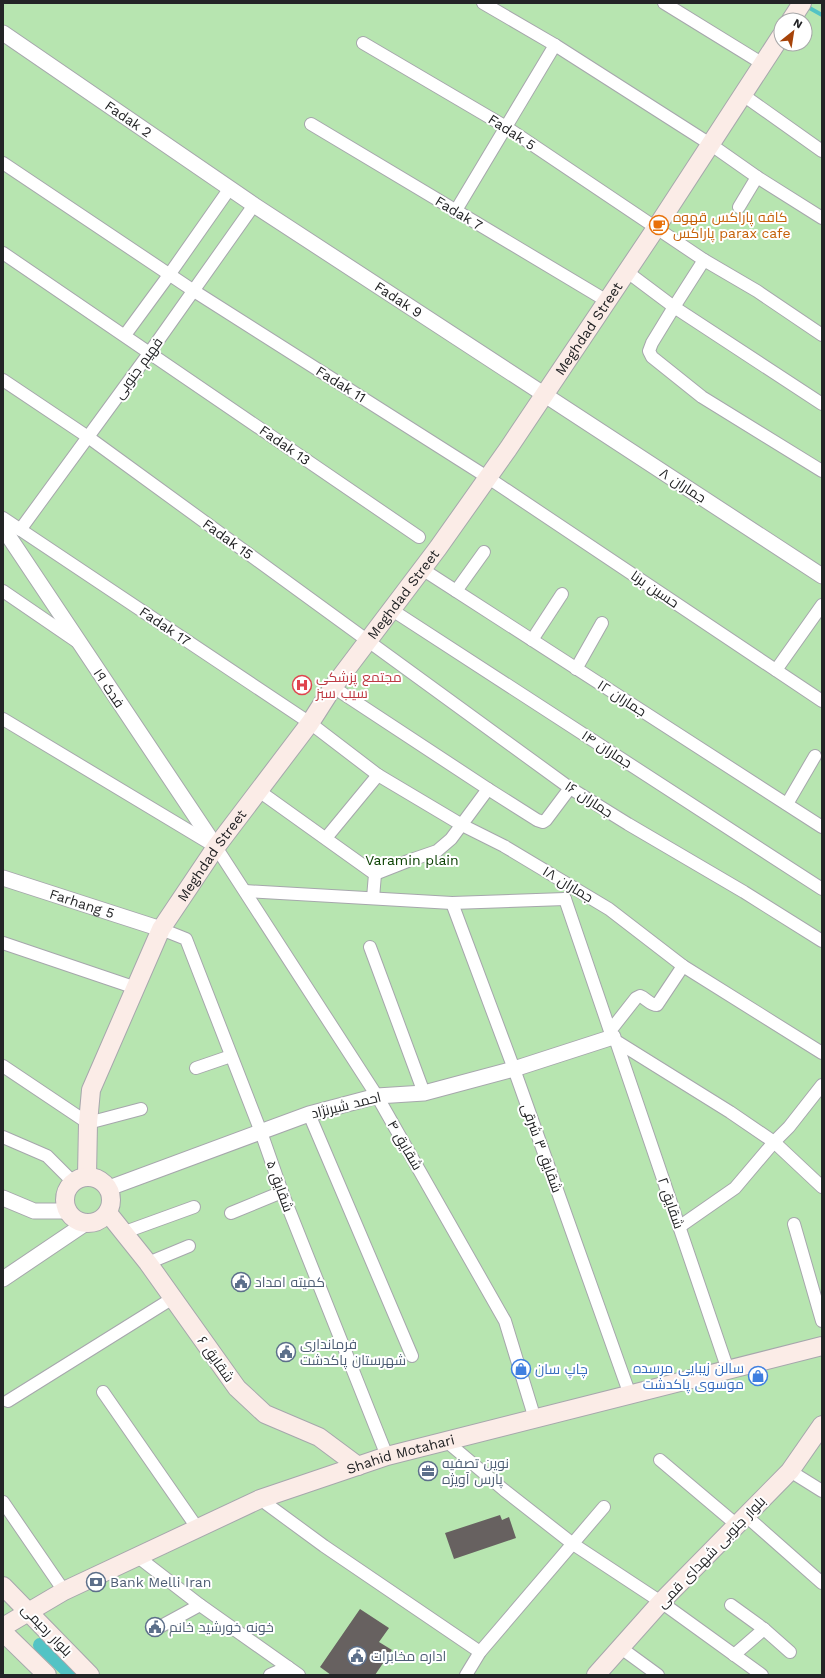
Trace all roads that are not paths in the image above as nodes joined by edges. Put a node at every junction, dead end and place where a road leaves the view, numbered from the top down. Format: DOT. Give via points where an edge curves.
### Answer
graph roads {
  1 [pos="483,3"];
  2 [pos="664,3"];
  3 [pos="3,33"];
  4 [pos="363,43"];
  5 [pos="555,45"];
  6 [pos="773,48"];
  7 [pos="763,64"];
  8 [pos="743,95"];
  9 [pos="311,124"];
  10 [pos="506,127"];
  11 [pos="710,144"];
  12 [pos="822,151"];
  13 [pos="3,163"];
  14 [pos="757,177"];
  15 [pos="230,188"];
  16 [pos="254,205"];
  17 [pos="739,208"];
  18 [pos="455,212"];
  19 [pos="822,218"];
  20 [pos="656,228"];
  21 [pos="3,253"];
  22 [pos="704,260"];
  23 [pos="626,271"];
  24 [pos="170,275"];
  25 [pos="194,291"];
  26 [pos="607,301"];
  27 [pos="674,307"];
  28 [pos="125,335"];
  29 [pos="822,335"];
  30 [pos="150,352"];
  31 [pos="3,380"];
  32 [pos="544,395"];
  33 [pos="822,404"];
  34 [pos="88,437"];
  35 [pos="822,472"];
  36 [pos="487,477"];
  37 [pos="3,518"];
  38 [pos="3,528"];
  39 [pos="20,530"];
  40 [pos="419,537"];
  41 [pos="484,552"];
  42 [pos="422,569"];
  43 [pos="822,576"];
  44 [pos="3,591"];
  45 [pos="456,591"];
  46 [pos="562,594"];
  47 [pos="822,605"];
  48 [pos="392,610"];
  49 [pos="602,623"];
  50 [pos="368,640"];
  51 [pos="532,640"];
  52 [pos="80,644"];
  53 [pos="576,669"];
  54 [pos="776,670"];
  55 [pos="333,687"];
  56 [pos="822,701"];
  57 [pos="3,719"];
  58 [pos="310,723"];
  59 [pos="816,756"];
  60 [pos="378,775"];
  61 [pos="570,788"];
  62 [pos="488,789"];
  63 [pos="259,791"];
  64 [pos="787,804"];
  65 [pos="462,825"];
  66 [pos="822,827"];
  67 [pos="326,838"];
  68 [pos="216,847"];
  69 [pos="375,874"];
  70 [pos="3,878"];
  71 [pos="572,886"];
  72 [pos="822,889"];
  73 [pos="245,891"];
  74 [pos="373,898"];
  75 [pos="565,899"];
  76 [pos="452,903"];
  77 [pos="161,929"];
  78 [pos="822,941"];
  79 [pos="3,942"];
  80 [pos="370,947"];
  81 [pos="683,966"];
  82 [pos="136,988"];
  83 [pos="613,1036"];
  84 [pos="822,1053"];
  85 [pos="231,1056"];
  86 [pos="3,1066"];
  87 [pos="196,1068"];
  88 [pos="514,1069"];
  89 [pos="822,1085"];
  90 [pos="424,1093"];
  91 [pos="377,1096"];
  92 [pos="141,1109"];
  93 [pos="309,1114"];
  94 [pos="88,1123"];
  95 [pos="261,1132"];
  96 [pos="3,1137"];
  97 [pos="774,1142"];
  98 [pos="80,1179"];
  99 [pos="822,1187"];
  100 [pos="109,1188"];
  101 [pos="282,1192"];
  102 [pos="3,1198"];
  103 [pos="194,1207"];
  104 [pos="68,1211"];
  105 [pos="108,1213"];
  106 [pos="231,1213"];
  107 [pos="86,1223"];
  108 [pos="794,1224"];
  109 [pos="678,1227"];
  110 [pos="125,1232"];
  111 [pos="189,1246"];
  112 [pos="148,1264"];
  113 [pos="3,1279"];
  114 [pos="173,1298"];
  115 [pos="822,1321"];
  116 [pos="822,1346"];
  117 [pos="412,1356"];
  118 [pos="728,1370"];
  119 [pos="103,1392"];
  120 [pos="630,1395"];
  121 [pos="8,1401"];
  122 [pos="535,1419"];
  123 [pos="822,1425"];
  124 [pos="446,1441"];
  125 [pos="387,1456"];
  126 [pos="660,1460"];
  127 [pos="358,1466"];
  128 [pos="790,1471"];
  129 [pos="822,1491"];
  130 [pos="260,1499"];
  131 [pos="3,1502"];
  132 [pos="604,1507"];
  133 [pos="741,1521"];
  134 [pos="198,1528"];
  135 [pos="573,1544"];
  136 [pos="138,1557"];
  137 [pos="822,1583"];
  138 [pos="3,1586"];
  139 [pos="64,1591"];
  140 [pos="661,1602"];
  141 [pos="731,1604"];
  142 [pos="200,1605"];
  143 [pos="29,1611"];
  144 [pos="3,1627"];
  145 [pos="764,1629"];
  146 [pos="154,1630"];
  147 [pos="3,1632"];
  148 [pos="621,1648"];
  149 [pos="480,1652"];
  150 [pos="790,1652"];
  151 [pos="734,1655"];
  152 [pos="288,1667"];
  153 [pos="47,1675"];
  154 [pos="90,1675"];
  155 [pos="270,1675"];
  156 [pos="299,1675"];
  157 [pos="466,1675"];
  158 [pos="596,1675"];
  159 [pos="658,1675"];
  160 [pos="762,1675"];
  1 -- 5 [label="street"];
  2 -- 7 [label="street"];
  3 -- 15 [label="street, Fadak 2"];
  4 -- 10 [label="street, Fadak 5"];
  5 -- 10 [label="street"];
  5 -- 11 [label="street"];
  6 -- 7 [label="main road, Meghdad Street"];
  7 -- 8 [label="main road, Meghdad Street"];
  8 -- 11 [label="main road, Meghdad Street"];
  8 -- 12 [label="street"];
  9 -- 18 [label="street, Fadak 7"];
  10 -- 18 [label="street"];
  10 -- 20 [label="street, Fadak 5"];
  11 -- 14 [label="street"];
  11 -- 20 [label="main road, Meghdad Street"];
  13 -- 24 [label="street, Fadak 11"];
  14 -- 17 [label="street"];
  14 -- 19 [label="street"];
  15 -- 16 [label="street, Fadak 2"];
  15 -- 24 [label="street"];
  16 -- 25 [label="street, فهیم جنوبی"];
  16 -- 32 [label="street, Fadak 9"];
  18 -- 26 [label="street, Fadak 7"];
  20 -- 22 [label="street, Fadak 5"];
  20 -- 23 [label="main road, Meghdad Street"];
  21 -- 28 [label="street, Fadak 13"];
  22 -- 27 [label="street"];
  22 -- 29 [label="street, Fadak 5" via="757,291"];
  23 -- 26 [label="main road, Meghdad Street"];
  23 -- 27 [label="street"];
  24 -- 25 [label="street, Fadak 11"];
  24 -- 28 [label="street"];
  25 -- 30 [label="street, فهیم جنوبی"];
  25 -- 36 [label="street, Fadak 11"];
  26 -- 32 [label="main road, Meghdad Street"];
  27 -- 33 [label="street"];
  27 -- 35 [label="street" via="652,343 649,351 652,357 702,398"];
  28 -- 30 [label="street, Fadak 13"];
  30 -- 34 [label="street, فهیم جنوبی"];
  30 -- 40 [label="street, Fadak 13"];
  31 -- 34 [label="street, Fadak 15"];
  32 -- 36 [label="main road, Meghdad Street"];
  32 -- 43 [label="street, جماران ۸"];
  34 -- 39 [label="street, فهیم جنوبی"];
  34 -- 50 [label="street, Fadak 15"];
  36 -- 42 [label="main road, Meghdad Street"];
  36 -- 54 [label="street, حسین برنا"];
  37 -- 39 [label="street, Fadak 17"];
  38 -- 52 [label="street, فدک ۱۹"];
  39 -- 58 [label="street, Fadak 17"];
  41 -- 45 [label="street"];
  42 -- 45 [label="street, جماران ۱۲"];
  42 -- 48 [label="main road, Meghdad Street"];
  44 -- 52 [label="street"];
  45 -- 51 [label="street, جماران ۱۲"];
  46 -- 51 [label="street"];
  47 -- 54 [label="street"];
  48 -- 50 [label="main road, Meghdad Street"];
  48 -- 72 [label="street, جماران ۱۴"];
  49 -- 53 [label="street"];
  50 -- 55 [label="main road, Meghdad Street"];
  50 -- 61 [label="street, جماران ۱۶"];
  51 -- 53 [label="street, جماران ۱۲"];
  52 -- 68 [label="street, فدک ۱۹"];
  53 -- 64 [label="street, جماران ۱۲"];
  54 -- 56 [label="street, حسین برنا"];
  55 -- 58 [label="main road, Meghdad Street"];
  55 -- 62 [label="street"];
  57 -- 68 [label="street"];
  58 -- 60 [label="street, جماران ۱۸"];
  58 -- 63 [label="main road, Meghdad Street"];
  59 -- 64 [label="street"];
  60 -- 65 [label="street, جماران ۱۸"];
  60 -- 67 [label="street"];
  61 -- 62 [label="street" via="543,822"];
  61 -- 78 [label="street, جماران ۱۶"];
  62 -- 65 [label="street"];
  63 -- 67 [label="street"];
  63 -- 68 [label="main road, Meghdad Street"];
  64 -- 66 [label="street, جماران ۱۲"];
  65 -- 69 [label="street" via="452,839 437,852"];
  65 -- 71 [label="street, جماران ۱۸" via="504,846"];
  67 -- 69 [label="street"];
  68 -- 73 [label="street, شقایق ۴"];
  68 -- 77 [label="main road, Meghdad Street"];
  69 -- 74 [label="street"];
  70 -- 77 [label="street, Farhang 5"];
  71 -- 75 [label="street"];
  71 -- 81 [label="street, جماران ۱۸" via="609,909"];
  73 -- 74 [label="street"];
  73 -- 91 [label="street, شقایق ۴"];
  74 -- 76 [label="street"];
  75 -- 76 [label="street"];
  75 -- 83 [label="street, شقایق ۲"];
  76 -- 88 [label="street, شقایق ۳ شرقی"];
  77 -- 82 [label="main road, Meghdad Street"];
  77 -- 85 [label="street, شقایق ۵" via="186,939"];
  79 -- 82 [label="street"];
  80 -- 90 [label="street"];
  81 -- 83 [label="street" via="657,1005 643,997 636,998"];
  81 -- 84 [label="street, جماران ۱۸"];
  82 -- 94 [label="main road, Meghdad Street" via="91,1090"];
  83 -- 88 [label="street, احمد شیرنژاد"];
  83 -- 97 [label="street"];
  83 -- 109 [label="street, شقایق ۲"];
  85 -- 87 [label="street"];
  85 -- 95 [label="street, شقایق ۵"];
  86 -- 94 [label="street"];
  88 -- 90 [label="street, احمد شیرنژاد"];
  88 -- 120 [label="street, شقایق ۳ شرقی"];
  89 -- 97 [label="street"];
  90 -- 91 [label="street, احمد شیرنژاد"];
  91 -- 93 [label="street, احمد شیرنژاد"];
  91 -- 122 [label="street, شقایق ۴" via="506,1321"];
  92 -- 94 [label="street"];
  93 -- 95 [label="street, احمد شیرنژاد"];
  93 -- 117 [label="street"];
  94 -- 98 [label="main road, Meghdad Street"];
  95 -- 100 [label="street, احمد شیرنژاد"];
  95 -- 101 [label="street, شقایق ۵"];
  96 -- 98 [label="street" via="47,1156"];
  97 -- 99 [label="street"];
  97 -- 109 [label="street" via="735,1188"];
  98 -- 100 [label="main road" via="100,1179"];
  98 -- 104 [label="main road" via="68,1188 65,1195"];
  100 -- 105 [label="main road" via="112,1201"];
  101 -- 106 [label="street"];
  101 -- 125 [label="street, شقایق ۵"];
  102 -- 104 [label="street" via="34,1211"];
  103 -- 110 [label="street"];
  104 -- 107 [label="main road" via="72,1217"];
  105 -- 107 [label="main road" via="98,1221"];
  105 -- 110 [label="main road, شقایق ۶"];
  107 -- 113 [label="street"];
  108 -- 115 [label="street"];
  109 -- 118 [label="street, شقایق ۲"];
  110 -- 112 [label="main road, شقایق ۶"];
  111 -- 112 [label="street"];
  112 -- 114 [label="main road, شقایق ۶"];
  114 -- 121 [label="street"];
  114 -- 127 [label="main road, شقایق ۶" via="237,1388 265,1414 319,1437"];
  116 -- 118 [label="main road, Shahid Motahari"];
  118 -- 120 [label="main road, Shahid Motahari"];
  119 -- 134 [label="street"];
  120 -- 122 [label="main road, Shahid Motahari"];
  122 -- 124 [label="main road, Shahid Motahari"];
  123 -- 128 [label="main road, بلوار جنوبی شهدای قمی"];
  124 -- 125 [label="main road, Shahid Motahari"];
  124 -- 135 [label="street"];
  125 -- 127 [label="main road, Shahid Motahari"];
  126 -- 133 [label="street"];
  127 -- 130 [label="main road, Shahid Motahari"];
  128 -- 129 [label="street"];
  128 -- 133 [label="main road, بلوار جنوبی شهدای قمی"];
  130 -- 134 [label="main road, Shahid Motahari"];
  130 -- 149 [label="street" via="324,1546"];
  131 -- 139 [label="street"];
  132 -- 135 [label="street"];
  133 -- 137 [label="street"];
  133 -- 140 [label="main road, بلوار جنوبی شهدای قمی"];
  134 -- 136 [label="main road, Shahid Motahari"];
  135 -- 140 [label="street"];
  135 -- 149 [label="street"];
  136 -- 139 [label="main road, Shahid Motahari"];
  136 -- 142 [label="street"];
  138 -- 143 [label="main road, بلوار رحیمی"];
  139 -- 143 [label="main road, Shahid Motahari"];
  140 -- 148 [label="main road, بلوار جنوبی شهدای قمی"];
  140 -- 151 [label="street"];
  141 -- 145 [label="street"];
  142 -- 146 [label="street"];
  142 -- 152 [label="street"];
  143 -- 144 [label="main road, Shahid Motahari"];
  143 -- 154 [label="main road, بلوار رحیمی"];
  145 -- 150 [label="street"];
  145 -- 151 [label="street"];
  147 -- 153 [label="main road"];
  148 -- 158 [label="main road, بلوار جنوبی شهدای قمی"];
  148 -- 159 [label="street"];
  149 -- 157 [label="street"];
  151 -- 160 [label="street"];
  152 -- 155 [label="street"];
  152 -- 156 [label="street"];
}
